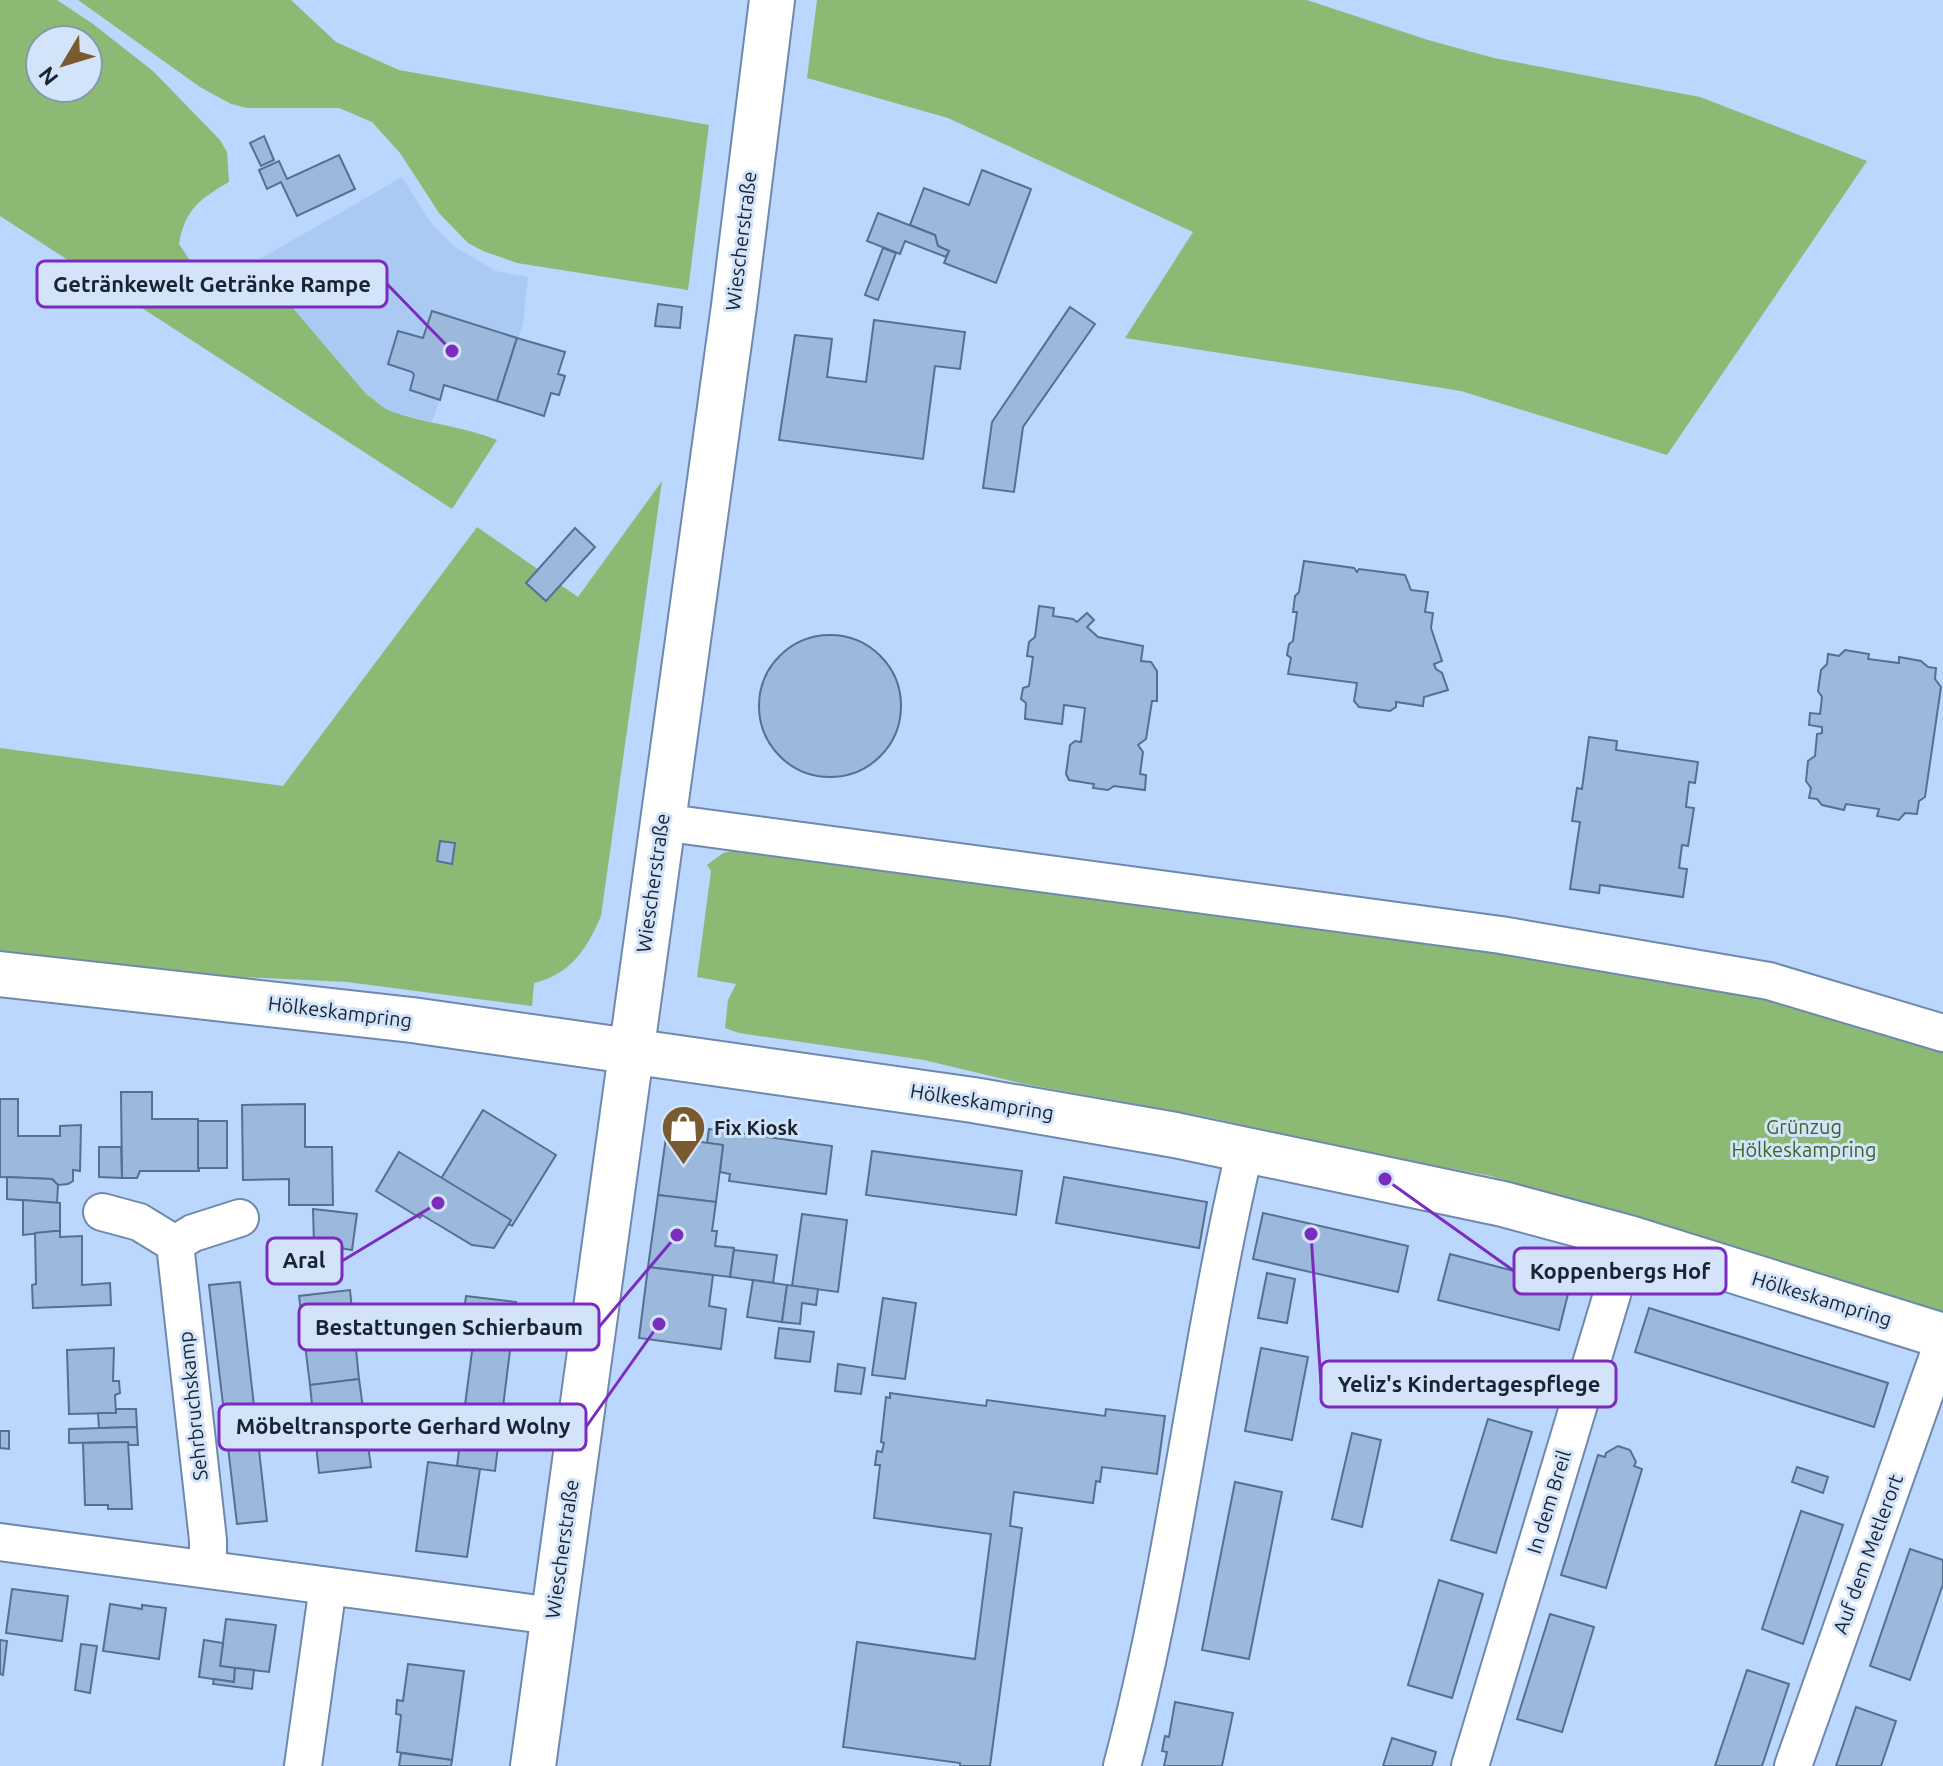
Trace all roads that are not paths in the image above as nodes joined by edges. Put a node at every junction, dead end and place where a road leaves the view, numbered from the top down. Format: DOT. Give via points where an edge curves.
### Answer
graph roads {
  1 [pos="772,0"];
  2 [pos="661,822"];
  3 [pos="0,974"];
  4 [pos="1943,1033"];
  5 [pos="631,1050"];
  6 [pos="1245,1149"];
  7 [pos="102,1212"];
  8 [pos="240,1218"];
  9 [pos="1629,1238"];
  10 [pos="175,1244"];
  11 [pos="1943,1339"];
  12 [pos="0,1542"];
  13 [pos="208,1569"];
  14 [pos="328,1586"];
  15 [pos="553,1616"];
  16 [pos="303,1766"];
  17 [pos="533,1766"];
  18 [pos="1122,1766"];
  19 [pos="1470,1766"];
  20 [pos="1793,1766"];
  1 -- 2 [label="street, Wiescherstraße"];
  2 -- 4 [label="street" via="1501,935 1769,981"];
  2 -- 5 [label="street, Wiescherstraße"];
  3 -- 5 [label="street, Hölkeskampring"];
  5 -- 6 [label="street, Hölkeskampring" via="973,1100"];
  5 -- 15 [label="street, Wiescherstraße"];
  6 -- 9 [label="street, Hölkeskampring" via="1503,1204"];
  6 -- 18 [label="street"];
  7 -- 10 [label="street" via="139,1222"];
  8 -- 10 [label="street"];
  9 -- 11 [label="street, Hölkeskampring"];
  9 -- 19 [label="street, In dem Breil"];
  10 -- 13 [label="street, Sehrbruchskamp"];
  11 -- 20 [label="street, Auf dem Metlerort"];
  12 -- 13 [label="street"];
  13 -- 14 [label="street"];
  14 -- 15 [label="street"];
  14 -- 16 [label="street"];
  15 -- 17 [label="street, Wiescherstraße"];
}
